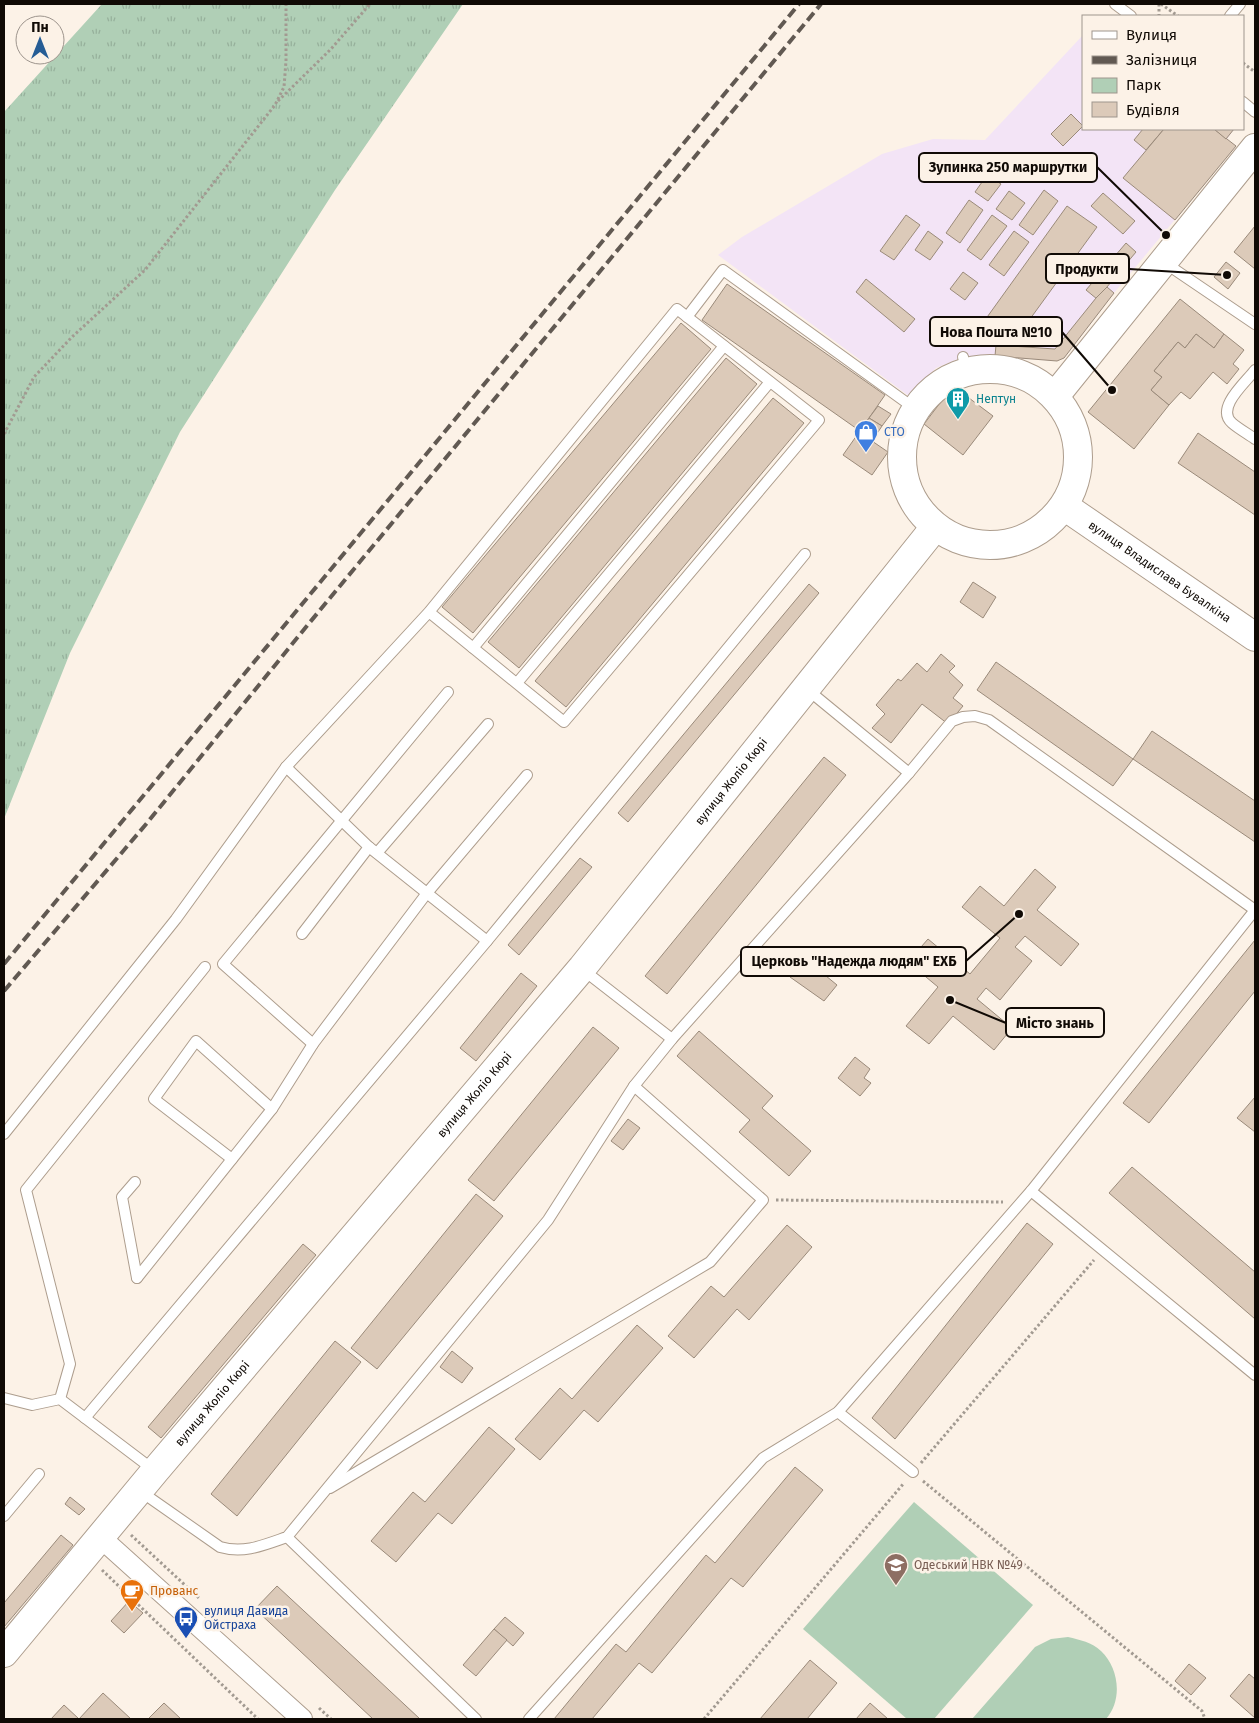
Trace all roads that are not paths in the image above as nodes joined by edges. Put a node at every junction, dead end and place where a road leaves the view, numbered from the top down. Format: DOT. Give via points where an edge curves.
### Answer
graph roads {
  1 [pos="1115,4"];
  2 [pos="1240,4"];
  3 [pos="1130,15"];
  4 [pos="1231,15"];
  5 [pos="1244,103"];
  6 [pos="1255,112"];
  7 [pos="1255,148"];
  8 [pos="1163,262"];
  9 [pos="1255,310"];
  10 [pos="686,317"];
  11 [pos="1245,317"];
  12 [pos="1255,324"];
  13 [pos="724,346"];
  14 [pos="1255,370"];
  15 [pos="770,382"];
  16 [pos="1055,396"];
  17 [pos="914,408"];
  18 [pos="1255,439"];
  19 [pos="1064,506"];
  20 [pos="935,527"];
  21 [pos="805,554"];
  22 [pos="429,612"];
  23 [pos="1255,637"];
  24 [pos="473,648"];
  25 [pos="516,683"];
  26 [pos="807,689"];
  27 [pos="448,692"];
  28 [pos="488,724"];
  29 [pos="286,767"];
  30 [pos="909,773"];
  31 [pos="527,775"];
  32 [pos="342,819"];
  33 [pos="373,850"];
  34 [pos="427,893"];
  35 [pos="1255,910"];
  36 [pos="302,934"];
  37 [pos="487,940"];
  38 [pos="205,967"];
  39 [pos="582,968"];
  40 [pos="672,1039"];
  41 [pos="313,1044"];
  42 [pos="634,1086"];
  43 [pos="272,1109"];
  44 [pos="4,1134"];
  45 [pos="232,1159"];
  46 [pos="135,1182"];
  47 [pos="1030,1191"];
  48 [pos="1255,1375"];
  49 [pos="4,1398"];
  50 [pos="60,1399"];
  51 [pos="838,1412"];
  52 [pos="85,1418"];
  53 [pos="913,1472"];
  54 [pos="39,1474"];
  55 [pos="147,1480"];
  56 [pos="323,1493"];
  57 [pos="4,1516"];
  58 [pos="287,1538"];
  59 [pos="93,1546"];
  60 [pos="4,1653"];
  61 [pos="302,1719"];
  62 [pos="476,1719"];
  63 [pos="529,1719"];
  1 -- 3 [label="lane"];
  2 -- 4 [label="lane"];
  5 -- 6 [label="lane"];
  7 -- 8 [label="street"];
  8 -- 11 [label="lane"];
  8 -- 16 [label="street"];
  9 -- 11 [label="lane"];
  10 -- 13 [label="lane"];
  10 -- 17 [label="lane" via="723,270"];
  10 -- 22 [label="lane" via="676,309"];
  11 -- 12 [label="lane"];
  13 -- 15 [label="lane"];
  13 -- 24 [label="lane"];
  14 -- 18 [label="lane" via="1230,401 1227,410 1229,420"];
  15 -- 25 [label="lane"];
  15 -- 25 [label="lane" via="819,420 564,722"];
  16 -- 17 [label="street" via="1031,378 1004,369 974,369 965,364"];
  16 -- 19 [label="street" via="1071,420 1079,449 1076,479"];
  17 -- 20 [label="street" via="901,450 904,479 915,505"];
  19 -- 20 [label="street" via="1044,527 1019,541 990,546 961,540"];
  19 -- 23 [label="street, вулиця Владислава Бувалкіна"];
  20 -- 26 [label="street, вулиця Жоліо Кюрі"];
  21 -- 37 [label="lane"];
  22 -- 24 [label="lane"];
  22 -- 29 [label="lane"];
  24 -- 25 [label="lane"];
  26 -- 30 [label="lane"];
  26 -- 39 [label="street, вулиця Жоліо Кюрі"];
  27 -- 32 [label="lane"];
  28 -- 33 [label="lane"];
  29 -- 32 [label="lane"];
  29 -- 44 [label="lane" via="176,919"];
  30 -- 35 [label="lane" via="952,721 975,716 988,720"];
  30 -- 40 [label="lane"];
  31 -- 34 [label="lane"];
  32 -- 33 [label="lane"];
  32 -- 41 [label="lane" via="224,964"];
  33 -- 34 [label="lane"];
  33 -- 36 [label="lane"];
  34 -- 37 [label="lane"];
  34 -- 41 [label="lane"];
  35 -- 47 [label="lane"];
  37 -- 52 [label="lane"];
  38 -- 50 [label="lane" via="26,1190 70,1364"];
  39 -- 40 [label="lane"];
  39 -- 55 [label="street, вулиця Жоліо Кюрі"];
  40 -- 42 [label="lane"];
  41 -- 43 [label="lane"];
  42 -- 56 [label="lane" via="548,1220"];
  42 -- 56 [label="lane" via="763,1200 710,1262"];
  43 -- 45 [label="lane"];
  43 -- 45 [label="lane" via="196,1041 154,1099"];
  45 -- 46 [label="lane" via="137,1278 122,1197"];
  47 -- 48 [label="lane"];
  47 -- 51 [label="lane"];
  49 -- 50 [label="lane" via="32,1406"];
  50 -- 52 [label="lane"];
  51 -- 53 [label="lane"];
  51 -- 63 [label="lane" via="763,1458"];
  52 -- 55 [label="lane"];
  54 -- 57 [label="lane"];
  55 -- 58 [label="lane" via="220,1547 252,1549"];
  55 -- 59 [label="street, вулиця Жоліо Кюрі"];
  56 -- 58 [label="lane"];
  58 -- 62 [label="lane"];
  59 -- 60 [label="street, вулиця Жоліо Кюрі"];
  59 -- 61 [label="street"];
}
